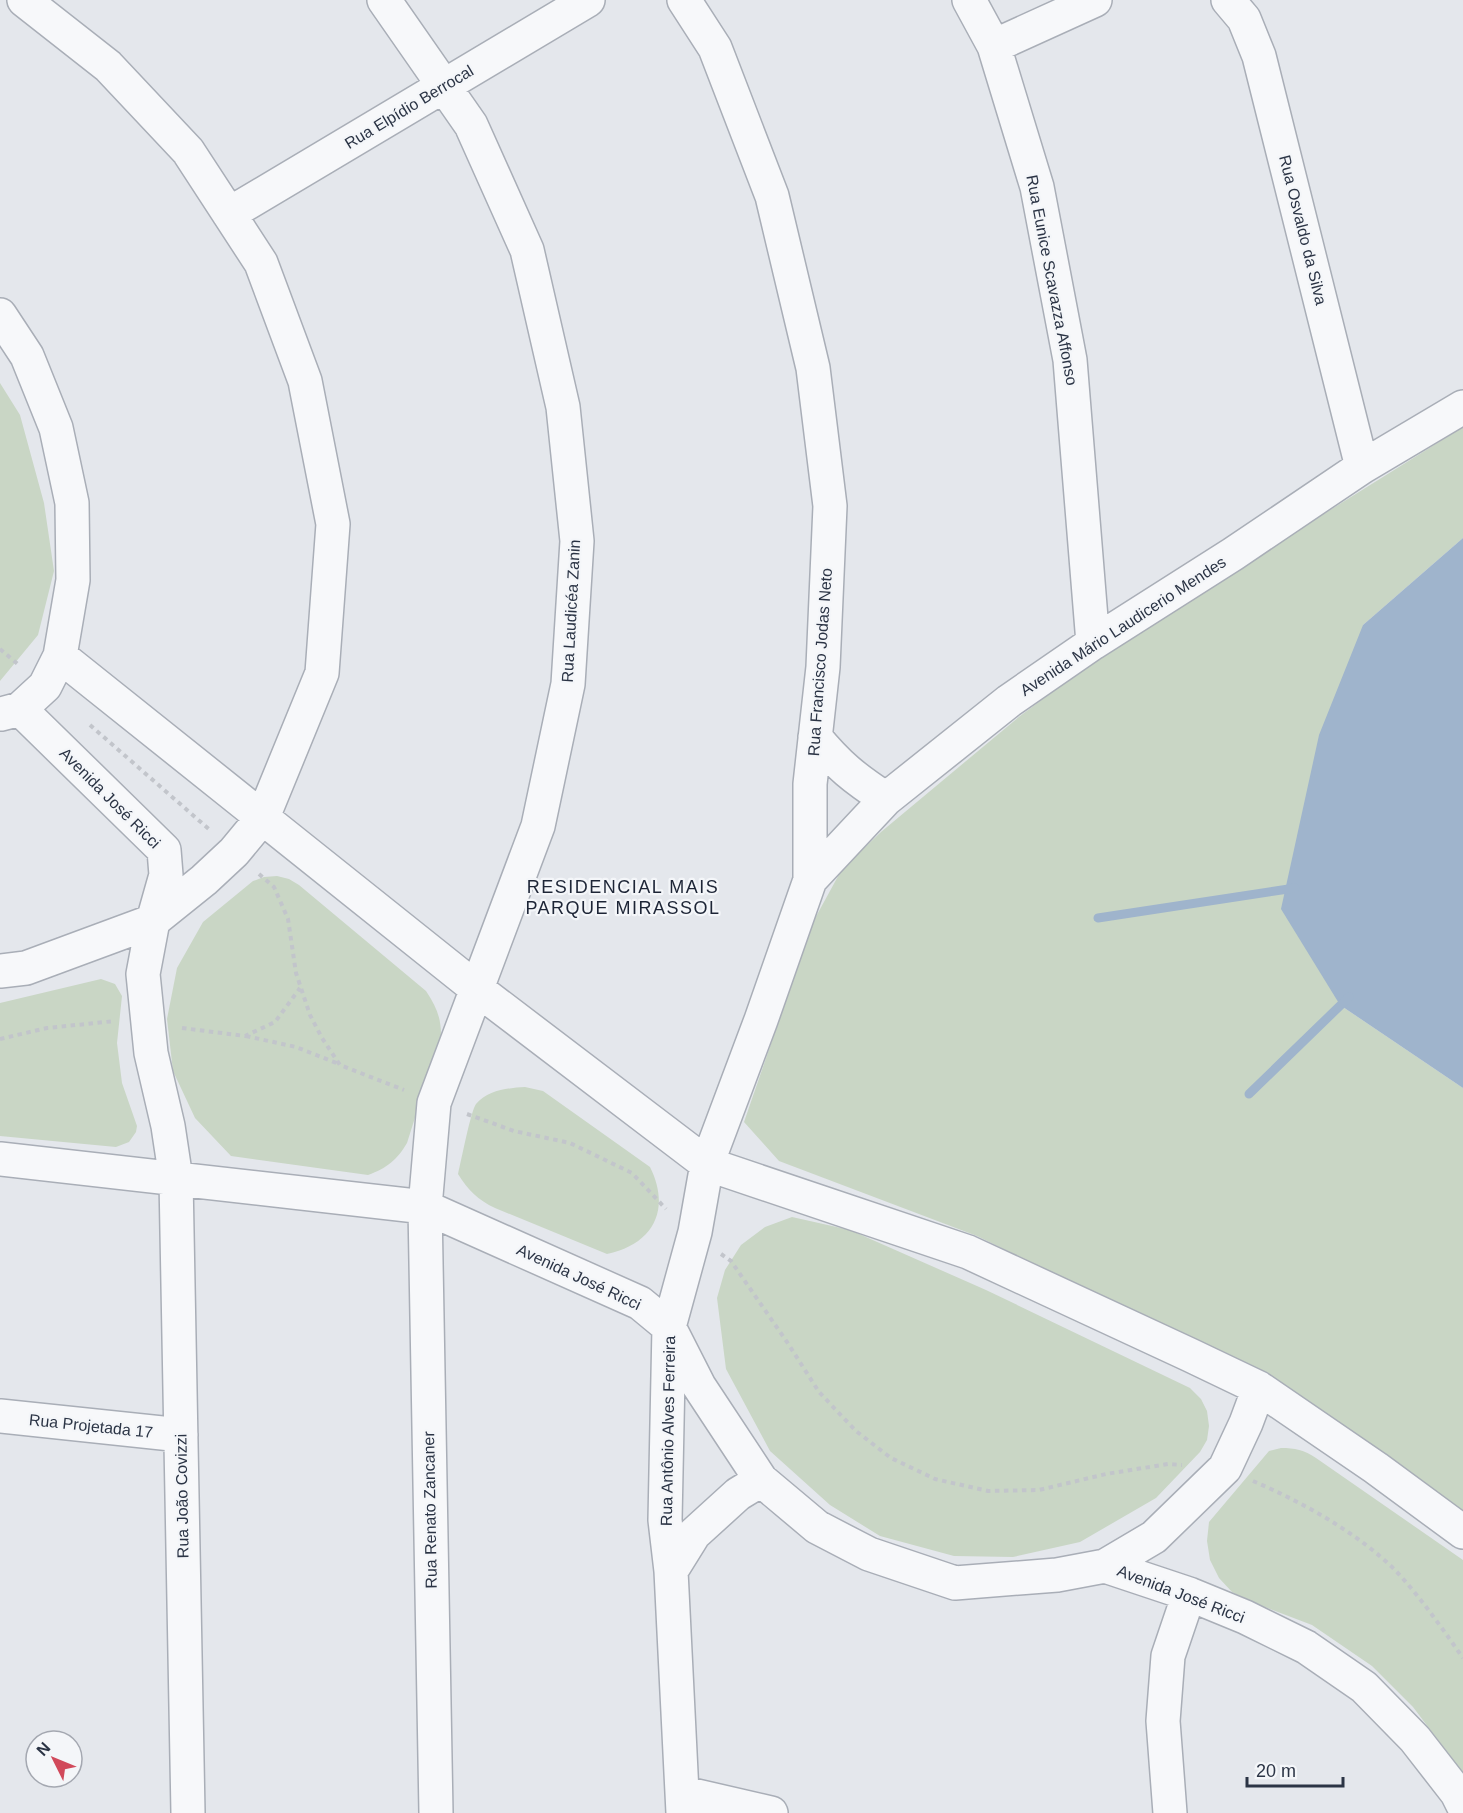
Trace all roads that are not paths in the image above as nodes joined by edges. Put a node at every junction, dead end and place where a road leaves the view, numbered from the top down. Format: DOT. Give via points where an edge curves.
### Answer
graph roads {
  1 [pos="24,0"];
  2 [pos="384,0"];
  3 [pos="588,0"];
  4 [pos="684,0"];
  5 [pos="969,0"];
  6 [pos="1095,0"];
  7 [pos="1228,0"];
  8 [pos="994,46"];
  9 [pos="444,86"];
  10 [pos="229,214"];
  11 [pos="0,315"];
  12 [pos="1463,407"];
  13 [pos="1362,467"];
  14 [pos="1093,643"];
  15 [pos="60,657"];
  16 [pos="10,712"];
  17 [pos="815,737"];
  18 [pos="886,799"];
  19 [pos="263,817"];
  20 [pos="810,880"];
  21 [pos="153,921"];
  22 [pos="0,971"];
  23 [pos="477,989"];
  24 [pos="0,1159"];
  25 [pos="707,1164"];
  26 [pos="176,1179"];
  27 [pos="424,1207"];
  28 [pos="669,1327"];
  29 [pos="1259,1388"];
  30 [pos="0,1416"];
  31 [pos="181,1435"];
  32 [pos="761,1480"];
  33 [pos="1463,1532"];
  34 [pos="1106,1566"];
  35 [pos="671,1571"];
  36 [pos="1189,1594"];
  37 [pos="683,1803"];
  38 [pos="1463,1805"];
  39 [pos="188,1813"];
  40 [pos="436,1813"];
  41 [pos="771,1813"];
  42 [pos="1170,1813"];
  1 -- 10 [label="street" via="108,66 188,151"];
  2 -- 9 [label="street, Rua Laudicéa Zanin"];
  3 -- 9 [label="street, Rua Elpídio Berrocal"];
  4 -- 17 [label="street, Rua Francisco Jodas Neto" via="715,48 772,196 813,368 830,506"];
  5 -- 8 [label="street, Rua Eunice Scavazza Affonso"];
  6 -- 8 [label="street"];
  7 -- 13 [label="street, Rua Osvaldo da Silva" via="1244,19 1259,56"];
  8 -- 14 [label="street, Rua Eunice Scavazza Affonso" via="1037,187 1070,360"];
  9 -- 10 [label="street, Rua Elpídio Berrocal"];
  9 -- 23 [label="street, Rua Laudicéa Zanin" via="471,125 527,250 563,406 577,541 568,684 538,826"];
  10 -- 19 [label="street" via="261,262 305,381 333,524 322,673"];
  11 -- 15 [label="street, Avenida José Ricci" via="27,356 56,428 72,503 73,580"];
  12 -- 13 [label="street, Avenida Mário Laudicerio Mendes"];
  13 -- 14 [label="street, Avenida Mário Laudicerio Mendes"];
  14 -- 18 [label="street, Avenida Mário Laudicerio Mendes" via="1009,701"];
  15 -- 16 [label="street, Avenida José Ricci" via="45,686"];
  15 -- 19 [label="street"];
  16 -- 21 [label="street, Avenida José Ricci" via="164,850 166,875"];
  17 -- 18 [label="street" via="852,777"];
  17 -- 20 [label="street, Rua Francisco Jodas Neto" via="810,784"];
  18 -- 20 [label="street, Avenida Mário Laudicerio Mendes"];
  19 -- 21 [label="street" via="234,852"];
  19 -- 23 [label="street"];
  20 -- 25 [label="street, Rua Francisco Jodas Neto"];
  21 -- 22 [label="street" via="27,968"];
  21 -- 26 [label="street, Avenida José Ricci" via="143,975 151,1053"];
  23 -- 25 [label="street"];
  23 -- 27 [label="street, Rua Laudicéa Zanin" via="434,1103"];
  24 -- 26 [label="street"];
  25 -- 28 [label="street, Rua Francisco Jodas Neto" via="695,1232"];
  25 -- 29 [label="street" via="968,1252"];
  26 -- 27 [label="street, Avenida José Ricci"];
  26 -- 31 [label="street, Rua João Covizzi"];
  27 -- 28 [label="street, Avenida José Ricci" via="640,1303"];
  27 -- 40 [label="street, Rua Renato Zancaner"];
  28 -- 32 [label="street, Avenida José Ricci" via="699,1386"];
  28 -- 35 [label="street, Rua Antônio Alves Ferreira" via="665,1520"];
  29 -- 33 [label="street"];
  29 -- 34 [label="street" via="1225,1468 1154,1537"];
  30 -- 31 [label="street, Rua Projetada 17"];
  31 -- 39 [label="street, Rua João Covizzi"];
  32 -- 34 [label="street, Avenida José Ricci" via="817,1527 869,1554 955,1583 1057,1575"];
  32 -- 35 [label="street, Rua Antônio Alves Ferreira" via="738,1494 694,1534"];
  34 -- 36 [label="street, Avenida José Ricci"];
  35 -- 37 [label="street, Rua Antônio Alves Ferreira"];
  36 -- 38 [label="street, Avenida José Ricci" via="1306,1647 1364,1687 1415,1739"];
  36 -- 42 [label="street" via="1168,1656 1162,1721"];
  37 -- 41 [label="street"];
}
